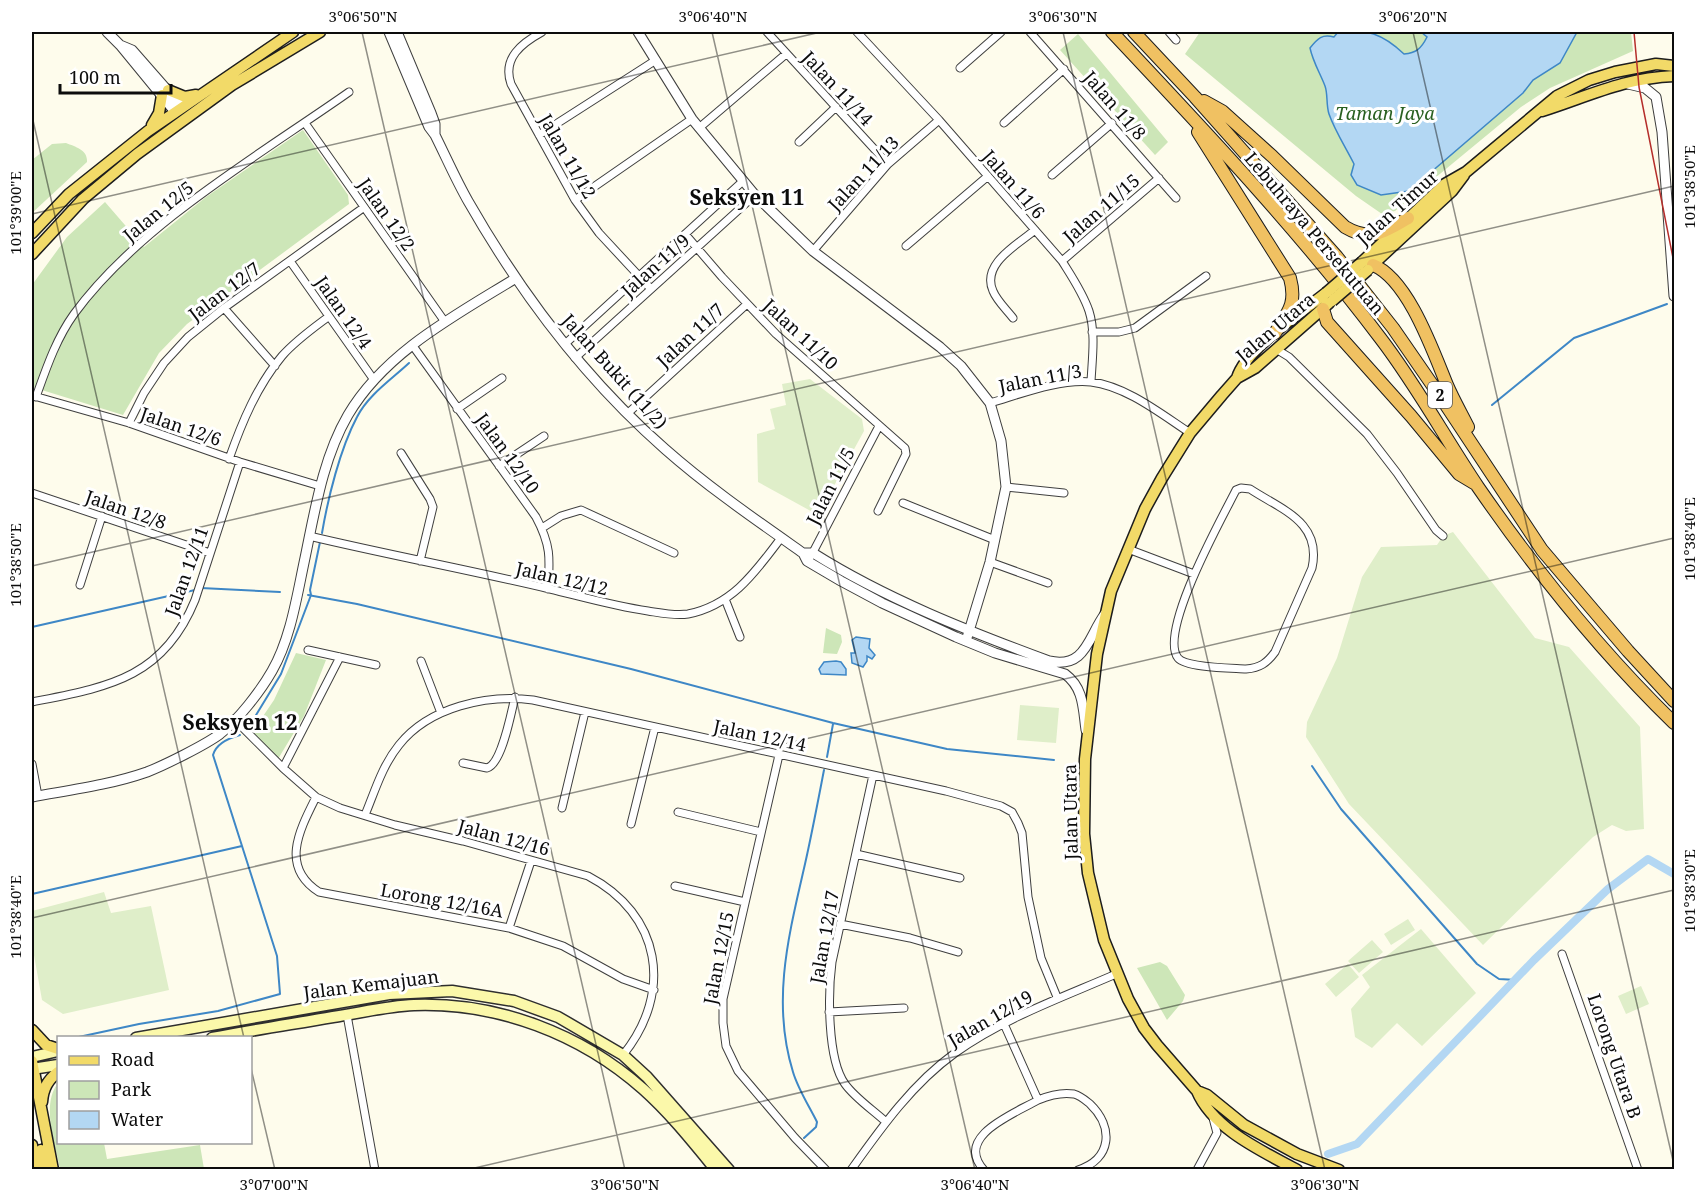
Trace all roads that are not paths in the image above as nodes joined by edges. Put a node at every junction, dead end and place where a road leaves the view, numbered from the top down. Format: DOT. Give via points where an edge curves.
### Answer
graph roads {
  1 [pos="106,32"];
  2 [pos="293,32"];
  3 [pos="320,32"];
  4 [pos="389,32"];
  5 [pos="397,32"];
  6 [pos="542,32"];
  7 [pos="638,32"];
  8 [pos="767,32"];
  9 [pos="857,32"];
  10 [pos="1001,32"];
  11 [pos="1030,32"];
  12 [pos="1113,32"];
  13 [pos="1134,32"];
  14 [pos="1169,32"];
  15 [pos="1176,39"];
  16 [pos="786,54"];
  17 [pos="656,60"];
  18 [pos="1674,66"];
  19 [pos="960,68"];
  20 [pos="1064,69"];
  21 [pos="1674,76"];
  22 [pos="1624,83"];
  23 [pos="203,92"];
  24 [pos="349,92"];
  25 [pos="165,93"];
  26 [pos="1195,97"];
  27 [pos="216,98"];
  28 [pos="836,106"];
  29 [pos="1184,109"];
  30 [pos="179,110"];
  31 [pos="1536,113"];
  32 [pos="692,119"];
  33 [pos="939,120"];
  34 [pos="305,123"];
  35 [pos="1004,123"];
  36 [pos="1112,123"];
  37 [pos="699,128"];
  38 [pos="148,131"];
  39 [pos="435,135"];
  40 [pos="539,135"];
  41 [pos="799,142"];
  42 [pos="137,154"];
  43 [pos="888,164"];
  44 [pos="1466,172"];
  45 [pos="1052,174"];
  46 [pos="988,176"];
  47 [pos="1159,178"];
  48 [pos="743,181"];
  49 [pos="755,195"];
  50 [pos="1176,198"];
  51 [pos="575,200"];
  52 [pos="363,208"];
  53 [pos="1407,218"];
  54 [pos="1035,231"];
  55 [pos="32,233"];
  56 [pos="685,234"];
  57 [pos="906,246"];
  58 [pos="697,248"];
  59 [pos="813,251"];
  60 [pos="32,254"];
  61 [pos="290,261"];
  62 [pos="1062,261"];
  63 [pos="1368,266"];
  64 [pos="639,276"];
  65 [pos="1206,276"];
  66 [pos="516,278"];
  67 [pos="651,289"];
  68 [pos="1674,296"];
  69 [pos="1327,301"];
  70 [pos="747,304"];
  71 [pos="224,308"];
  72 [pos="328,317"];
  73 [pos="1013,318"];
  74 [pos="445,322"];
  75 [pos="1092,332"];
  76 [pos="1275,333"];
  77 [pos="564,344"];
  78 [pos="413,346"];
  79 [pos="1276,349"];
  80 [pos="575,357"];
  81 [pos="276,366"];
  82 [pos="502,378"];
  83 [pos="1238,378"];
  84 [pos="374,380"];
  85 [pos="1091,382"];
  86 [pos="34,396"];
  87 [pos="990,403"];
  88 [pos="457,409"];
  89 [pos="627,414"];
  90 [pos="129,423"];
  91 [pos="879,426"];
  92 [pos="1190,433"];
  93 [pos="544,436"];
  94 [pos="401,453"];
  95 [pos="230,459"];
  96 [pos="240,462"];
  97 [pos="499,466"];
  98 [pos="1490,473"];
  99 [pos="1476,485"];
  100 [pos="320,486"];
  101 [pos="1006,487"];
  102 [pos="32,493"];
  103 [pos="1064,493"];
  104 [pos="903,503"];
  105 [pos="878,511"];
  106 [pos="102,516"];
  107 [pos="542,528"];
  108 [pos="309,536"];
  109 [pos="1443,536"];
  110 [pos="781,538"];
  111 [pos="995,540"];
  112 [pos="1128,549"];
  113 [pos="210,553"];
  114 [pos="674,553"];
  115 [pos="808,556"];
  116 [pos="420,561"];
  117 [pos="990,562"];
  118 [pos="1194,574"];
  119 [pos="1048,583"];
  120 [pos="80,585"];
  121 [pos="548,589"];
  122 [pos="725,599"];
  123 [pos="1105,614"];
  124 [pos="740,636"];
  125 [pos="967,636"];
  126 [pos="308,650"];
  127 [pos="340,657"];
  128 [pos="421,661"];
  129 [pos="376,665"];
  130 [pos="515,698"];
  131 [pos="1674,701"];
  132 [pos="32,702"];
  133 [pos="585,712"];
  134 [pos="441,713"];
  135 [pos="234,719"];
  136 [pos="1674,723"];
  137 [pos="655,727"];
  138 [pos="1088,739"];
  139 [pos="779,755"];
  140 [pos="463,763"];
  141 [pos="32,764"];
  142 [pos="283,768"];
  143 [pos="873,776"];
  144 [pos="35,797"];
  145 [pos="316,797"];
  146 [pos="562,808"];
  147 [pos="678,812"];
  148 [pos="365,815"];
  149 [pos="631,824"];
  150 [pos="761,832"];
  151 [pos="856,854"];
  152 [pos="531,861"];
  153 [pos="960,879"];
  154 [pos="675,886"];
  155 [pos="745,902"];
  156 [pos="840,924"];
  157 [pos="509,927"];
  158 [pos="958,952"];
  159 [pos="1562,954"];
  160 [pos="1116,974"];
  161 [pos="654,990"];
  162 [pos="1057,997"];
  163 [pos="334,1003"];
  164 [pos="904,1008"];
  165 [pos="829,1012"];
  166 [pos="347,1015"];
  167 [pos="1004,1024"];
  168 [pos="32,1030"];
  169 [pos="147,1036"];
  170 [pos="224,1036"];
  171 [pos="57,1050"];
  172 [pos="57,1050"];
  173 [pos="623,1055"];
  174 [pos="32,1057"];
  175 [pos="57,1065"];
  176 [pos="32,1067"];
  177 [pos="57,1073"];
  178 [pos="1197,1091"];
  179 [pos="32,1097"];
  180 [pos="1038,1100"];
  181 [pos="42,1116"];
  182 [pos="1213,1117"];
  183 [pos="886,1122"];
  184 [pos="32,1145"];
  185 [pos="36,1170"];
  186 [pos="45,1170"];
  187 [pos="53,1170"];
  188 [pos="375,1170"];
  189 [pos="716,1170"];
  190 [pos="729,1170"];
  191 [pos="826,1170"];
  192 [pos="851,1170"];
  193 [pos="984,1170"];
  194 [pos="1078,1170"];
  195 [pos="1197,1170"];
  196 [pos="1297,1170"];
  197 [pos="1339,1170"];
  198 [pos="1638,1170"];
  1 -- 25 [label="street" via="132,50"];
  2 -- 23 [label="main road"];
  3 -- 27 [label="main road"];
  4 -- 39 [label="street, Jalan Bukit (11/2)"];
  5 -- 39 [label="street, Jalan Bukit (11/2)" via="435,124"];
  6 -- 40 [label="street, Jalan 11/12" via="519,46 508,69 510,84"];
  7 -- 17 [label="street"];
  8 -- 16 [label="street, Jalan 11/14"];
  9 -- 33 [label="street, Jalan 11/6"];
  10 -- 19 [label="street"];
  11 -- 20 [label="street, Jalan 11/8"];
  12 -- 29 [label="highway, Lebuhraya Persekutuan / 2"];
  13 -- 26 [label="highway, Lebuhraya Persekutuan / 2"];
  14 -- 15 [label="street"];
  16 -- 28 [label="street, Jalan 11/14"];
  16 -- 37 [label="street"];
  17 -- 32 [label="street"];
  17 -- 40 [label="street"];
  18 -- 31 [label="main road, Jalan Timur" via="1632,67 1589,80 1557,96"];
  20 -- 35 [label="street"];
  20 -- 36 [label="street, Jalan 11/8"];
  21 -- 22 [label="main road, Jalan Timur"];
  22 -- 31 [label="main road, Jalan Timur"];
  22 -- 68 [label="street" via="1645,87 1656,97"];
  23 -- 25 [label="main road" via="185,97"];
  23 -- 30 [label="main road"];
  24 -- 34 [label="street, Jalan 12/5"];
  25 -- 30 [label="street"];
  25 -- 38 [label="main road"];
  26 -- 53 [label="highway" via="1222,111 1344,227 1365,235 1381,233"];
  26 -- 98 [label="highway, Lebuhraya Persekutuan / 2" via="1393,328"];
  27 -- 30 [label="main road"];
  27 -- 42 [label="main road"];
  28 -- 41 [label="street"];
  28 -- 43 [label="street, Jalan 11/14"];
  29 -- 76 [label="highway" via="1290,278 1293,302"];
  29 -- 99 [label="highway, Lebuhraya Persekutuan / 2" via="1325,266 1405,372"];
  30 -- 38 [label="main road"];
  30 -- 42 [label="main road"];
  31 -- 44 [label="main road, Jalan Timur"];
  32 -- 37 [label="street"];
  32 -- 51 [label="street"];
  33 -- 43 [label="street, Jalan 11/13"];
  33 -- 46 [label="street, Jalan 11/6"];
  34 -- 52 [label="street, Jalan 12/2"];
  34 -- 86 [label="street, Jalan 12/5" via="202,194 142,242 99,284 73,316"];
  36 -- 45 [label="street"];
  36 -- 47 [label="street, Jalan 11/8"];
  37 -- 48 [label="street"];
  38 -- 55 [label="main road" via="69,194"];
  39 -- 66 [label="street, Jalan Bukit (11/2)" via="467,200"];
  40 -- 51 [label="street, Jalan 11/12"];
  42 -- 60 [label="main road" via="82,200"];
  43 -- 59 [label="street, Jalan 11/13"];
  44 -- 53 [label="main road, Jalan Timur" via="1445,184"];
  44 -- 63 [label="main road, Jalan Timur" via="1452,191"];
  46 -- 54 [label="street, Jalan 11/6"];
  46 -- 57 [label="street"];
  47 -- 50 [label="street, Jalan 11/8"];
  47 -- 62 [label="street, Jalan 11/15"];
  48 -- 49 [label="street"];
  48 -- 56 [label="street, Jalan 11/9"];
  49 -- 58 [label="street, Jalan 11/9"];
  49 -- 59 [label="street"];
  51 -- 64 [label="street, Jalan 11/12"];
  52 -- 61 [label="street, Jalan 12/7"];
  52 -- 74 [label="street, Jalan 12/2"];
  53 -- 63 [label="main road, Jalan Timur"];
  54 -- 62 [label="street, Jalan 11/6"];
  54 -- 73 [label="street" via="992,268 993,291"];
  56 -- 58 [label="street, Jalan 11/10"];
  56 -- 64 [label="street, Jalan 11/9"];
  58 -- 67 [label="street, Jalan 11/9"];
  58 -- 70 [label="street, Jalan 11/10"];
  59 -- 87 [label="street" via="940,347 961,366"];
  61 -- 71 [label="street, Jalan 12/7"];
  61 -- 72 [label="street, Jalan 12/4"];
  62 -- 75 [label="street, Jalan 11/6" via="1090,313"];
  63 -- 69 [label="main road, Jalan Timur, bridge"];
  63 -- 98 [label="highway" via="1381,268 1408,300"];
  64 -- 67 [label="street, Jalan 11/12"];
  64 -- 77 [label="street, Jalan 11/9"];
  65 -- 75 [label="street" via="1135,328"];
  66 -- 74 [label="street"];
  66 -- 77 [label="street, Jalan Bukit (11/2)"];
  67 -- 80 [label="street, Jalan 11/9"];
  69 -- 76 [label="main road, Jalan Utara"];
  69 -- 79 [label="main road, Jalan Utara"];
  69 -- 99 [label="highway" via="1327,322 1459,474"];
  70 -- 89 [label="street, Jalan 11/7"];
  70 -- 91 [label="street, Jalan 11/10"];
  71 -- 81 [label="street"];
  71 -- 90 [label="street, Jalan 12/7" via="164,363"];
  72 -- 81 [label="street"];
  72 -- 84 [label="street, Jalan 12/4"];
  74 -- 78 [label="street"];
  75 -- 85 [label="street, Jalan 11/6"];
  76 -- 83 [label="main road, Jalan Utara" via="1241,367"];
  77 -- 80 [label="street, Jalan Bukit (11/2)"];
  78 -- 84 [label="street"];
  78 -- 88 [label="street, Jalan 12/10"];
  79 -- 83 [label="main road, Jalan Utara"];
  79 -- 109 [label="street" via="1367,434"];
  80 -- 89 [label="street, Jalan Bukit (11/2)"];
  81 -- 95 [label="street" via="250,406"];
  82 -- 88 [label="street"];
  83 -- 92 [label="main road, Jalan Utara"];
  84 -- 100 [label="street" via="347,417"];
  85 -- 87 [label="street, Jalan 11/3" via="1056,386"];
  85 -- 92 [label="street, Jalan 11/3" via="1142,401"];
  86 -- 90 [label="street, Jalan 12/6"];
  87 -- 101 [label="street" via="1001,441"];
  88 -- 97 [label="street, Jalan 12/10"];
  89 -- 110 [label="street, Jalan Bukit (11/2)" via="665,450"];
  90 -- 95 [label="street, Jalan 12/6"];
  91 -- 105 [label="street, Jalan 11/10" via="904,447 906,454"];
  91 -- 115 [label="street, Jalan 11/5"];
  92 -- 112 [label="main road, Jalan Utara" via="1156,488"];
  93 -- 97 [label="street"];
  94 -- 116 [label="street" via="433,507"];
  95 -- 96 [label="street, Jalan 12/6"];
  96 -- 100 [label="street, Jalan 12/6"];
  96 -- 113 [label="street, Jalan 12/11"];
  97 -- 107 [label="street, Jalan 12/10"];
  98 -- 131 [label="highway, Lebuhraya Persekutuan / 2" via="1542,550"];
  99 -- 136 [label="highway, Lebuhraya Persekutuan / 2" via="1566,605 1615,663"];
  100 -- 108 [label="street"];
  101 -- 103 [label="street"];
  101 -- 111 [label="street"];
  102 -- 106 [label="street, Jalan 12/8"];
  104 -- 111 [label="street"];
  106 -- 113 [label="street, Jalan 12/8"];
  106 -- 120 [label="street"];
  107 -- 114 [label="street" via="581,510"];
  107 -- 121 [label="street, Jalan 12/10" via="550,559"];
  108 -- 116 [label="street, Jalan 12/12"];
  108 -- 135 [label="street" via="283,644 272,671"];
  110 -- 115 [label="street, Jalan Bukit (11/2)"];
  110 -- 122 [label="street, Jalan 12/12" via="750,579"];
  111 -- 117 [label="street"];
  112 -- 118 [label="street"];
  112 -- 123 [label="main road, Jalan Utara"];
  113 -- 132 [label="street, Jalan 12/11" via="186,622 157,657 106,686"];
  115 -- 125 [label="street, Jalan Bukit (11/2)"];
  116 -- 121 [label="street, Jalan 12/12"];
  117 -- 119 [label="street"];
  117 -- 125 [label="street"];
  118 -- 118 [label="street" via="1238,489 1250,489 1303,523 1312,538 1312,568 1288,624 1267,663 1255,669 1187,664 1178,658 1175,628"];
  121 -- 122 [label="street, Jalan 12/12" via="671,615 688,614"];
  122 -- 124 [label="street"];
  123 -- 125 [label="street, Jalan Bukit (11/2)" via="1081,654 1061,664"];
  123 -- 138 [label="main road, Jalan Utara"];
  125 -- 138 [label="street, Jalan Bukit (11/2)" via="995,653 1065,674 1073,680 1080,692"];
  126 -- 127 [label="street"];
  127 -- 129 [label="street"];
  127 -- 142 [label="street"];
  128 -- 134 [label="street"];
  130 -- 133 [label="street, Jalan 12/14"];
  130 -- 134 [label="street, Jalan 12/14" via="480,701"];
  130 -- 140 [label="street" via="495,764 487,768"];
  133 -- 137 [label="street, Jalan 12/14"];
  133 -- 146 [label="street"];
  134 -- 148 [label="street, Jalan 12/14" via="400,744 381,772"];
  135 -- 142 [label="street, Jalan 12/16"];
  135 -- 144 [label="street" via="220,734 147,772"];
  137 -- 139 [label="street, Jalan 12/14"];
  137 -- 149 [label="street"];
  138 -- 160 [label="main road, Jalan Utara" via="1083,799 1088,873"];
  139 -- 143 [label="street, Jalan 12/14"];
  139 -- 150 [label="street, Jalan 12/15"];
  141 -- 144 [label="street"];
  142 -- 145 [label="street, Jalan 12/16"];
  143 -- 151 [label="street, Jalan 12/17"];
  143 -- 162 [label="street, Jalan 12/14" via="946,791 1012,812 1022,833 1028,897 1041,958"];
  145 -- 148 [label="street, Jalan 12/16"];
  145 -- 157 [label="street, Lorong 12/16A" via="299,836 295,857 303,878 315,889 345,898"];
  147 -- 150 [label="street"];
  148 -- 152 [label="street, Jalan 12/16"];
  150 -- 155 [label="street, Jalan 12/15"];
  151 -- 153 [label="street"];
  151 -- 156 [label="street, Jalan 12/17"];
  152 -- 157 [label="street"];
  152 -- 161 [label="street, Jalan 12/16" via="588,876 618,894 647,935"];
  154 -- 155 [label="street"];
  155 -- 191 [label="street, Jalan 12/15" via="723,999 726,1046 738,1071"];
  156 -- 158 [label="street"];
  156 -- 165 [label="street, Jalan 12/17" via="829,982"];
  157 -- 161 [label="street, Lorong 12/16A" via="563,945 623,979"];
  159 -- 198 [label="street, Lorong Utara B"];
  160 -- 162 [label="street, Jalan 12/19"];
  160 -- 178 [label="main road, Jalan Utara" via="1144,1028"];
  161 -- 173 [label="street, Jalan 12/16" via="644,1024"];
  162 -- 167 [label="street, Jalan 12/19"];
  163 -- 166 [label="main road" via="346,1009"];
  163 -- 169 [label="main road, Jalan Kemajuan"];
  163 -- 173 [label="main road, Jalan Kemajuan" via="423,991 481,994 558,1017"];
  164 -- 165 [label="street"];
  165 -- 183 [label="street, Jalan 12/17" via="839,1073 845,1086"];
  166 -- 170 [label="main road, Jalan Kemajuan"];
  166 -- 188 [label="street"];
  166 -- 189 [label="main road, Jalan Kemajuan" via="415,1005 439,1006 494,1012 541,1026 588,1048 642,1088"];
  167 -- 180 [label="street"];
  167 -- 183 [label="street, Jalan 12/19" via="953,1054"];
  168 -- 171 [label="main road" via="46,1045"];
  172 -- 174 [label="main road"];
  173 -- 190 [label="main road, Jalan Kemajuan"];
  175 -- 176 [label="main road"];
  176 -- 181 [label="main road"];
  177 -- 181 [label="main road" via="44,1089"];
  178 -- 182 [label="main road"];
  178 -- 197 [label="main road, Jalan Utara" via="1208,1095 1262,1137"];
  179 -- 186 [label="main road"];
  180 -- 193 [label="street" via="981,1135 975,1148 977,1162"];
  180 -- 194 [label="street" via="1063,1093 1077,1095 1096,1110 1108,1138 1102,1152"];
  181 -- 187 [label="main road"];
  182 -- 195 [label="street" via="1216,1133"];
  182 -- 196 [label="main road" via="1251,1145"];
  183 -- 192 [label="street, Jalan 12/19"];
  184 -- 185 [label="main road"];
}
